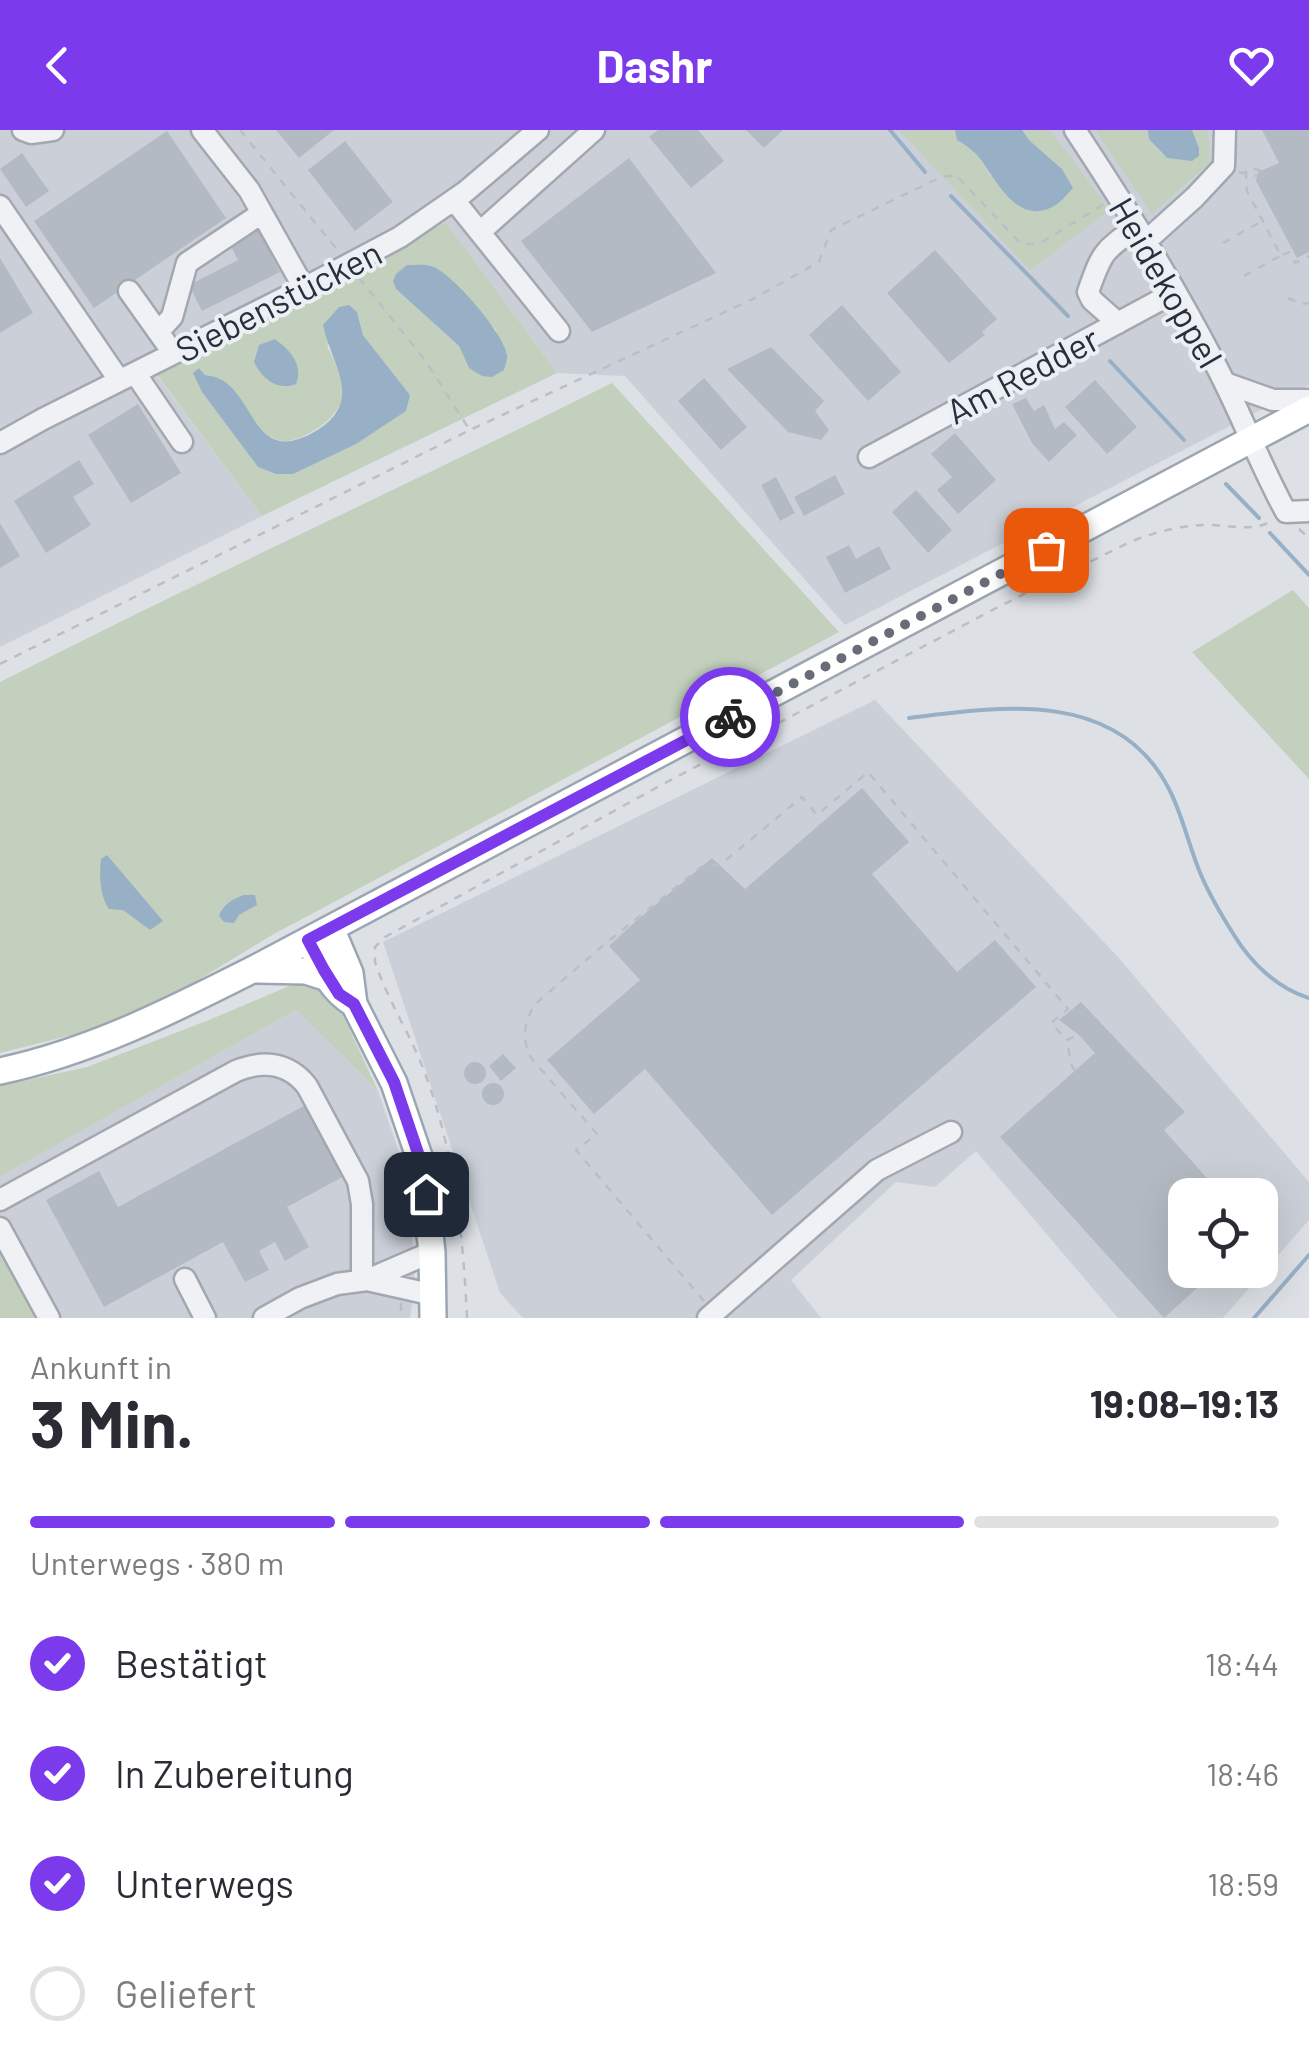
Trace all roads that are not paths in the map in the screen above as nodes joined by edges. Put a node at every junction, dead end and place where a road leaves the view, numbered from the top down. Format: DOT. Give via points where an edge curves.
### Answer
graph roads {
  1 [pos="23,130"];
  2 [pos="53,130"];
  3 [pos="202,130"];
  4 [pos="538,130"];
  5 [pos="594,130"];
  6 [pos="1074,130"];
  7 [pos="1225,130"];
  8 [pos="454,200"];
  9 [pos="0,206"];
  10 [pos="262,213"];
  11 [pos="480,232"];
  12 [pos="1141,234"];
  13 [pos="304,288"];
  14 [pos="129,291"];
  15 [pos="1175,292"];
  16 [pos="1118,323"];
  17 [pos="559,331"];
  18 [pos="158,332"];
  19 [pos="173,353"];
  20 [pos="127,377"];
  21 [pos="1225,383"];
  22 [pos="1309,400"];
  23 [pos="1309,409"];
  24 [pos="1252,439"];
  25 [pos="182,442"];
  26 [pos="0,444"];
  27 [pos="869,457"];
  28 [pos="1309,511"];
  29 [pos="320,934"];
  30 [pos="252,970"];
  31 [pos="328,978"];
  32 [pos="354,1004"];
  33 [pos="0,1071"];
  34 [pos="951,1132"];
  35 [pos="0,1200"];
  36 [pos="0,1228"];
  37 [pos="432,1252"];
  38 [pos="185,1279"];
  39 [pos="364,1280"];
  40 [pos="433,1307"];
  41 [pos="711,1316"];
  42 [pos="49,1318"];
  43 [pos="205,1318"];
  44 [pos="264,1318"];
  1 -- 2 [label="street"];
  3 -- 10 [label="street"];
  4 -- 8 [label="street, Siebenstücken"];
  5 -- 11 [label="street"];
  6 -- 12 [label="street, Heidekoppel"];
  7 -- 12 [label="street" via="1224,166 1195,197"];
  8 -- 11 [label="street"];
  8 -- 13 [label="street, Siebenstücken"];
  9 -- 20 [label="street"];
  10 -- 13 [label="street"];
  10 -- 18 [label="street" via="187,264 172,316"];
  11 -- 17 [label="street"];
  12 -- 15 [label="street, Heidekoppel"];
  12 -- 16 [label="street" via="1109,246 1088,292"];
  13 -- 19 [label="street, Siebenstücken"];
  14 -- 18 [label="street"];
  15 -- 16 [label="street, Am Redder"];
  15 -- 21 [label="street, Heidekoppel"];
  16 -- 27 [label="street, Am Redder"];
  18 -- 19 [label="street"];
  19 -- 20 [label="street, Siebenstücken"];
  20 -- 25 [label="street"];
  20 -- 26 [label="street, Siebenstücken"];
  21 -- 22 [label="street" via="1262,398"];
  21 -- 24 [label="street, Heidekoppel"];
  23 -- 24 [label="main road"];
  24 -- 28 [label="street, Heidekoppel" via="1286,512"];
  24 -- 29 [label="main road"];
  29 -- 30 [label="main road"];
  29 -- 31 [label="main road"];
  29 -- 32 [label="main road" via="350,973"];
  30 -- 31 [label="main road"];
  30 -- 33 [label="main road" via="120,1035"];
  31 -- 32 [label="main road"];
  32 -- 37 [label="main road" via="394,1082 422,1165"];
  34 -- 41 [label="street" via="877,1170"];
  35 -- 39 [label="street" via="236,1071 276,1064 307,1086 358,1181"];
  36 -- 42 [label="street"];
  37 -- 39 [label="street"];
  37 -- 40 [label="main road"];
  38 -- 43 [label="street"];
  39 -- 40 [label="street"];
  39 -- 44 [label="street" via="300,1298"];
}
